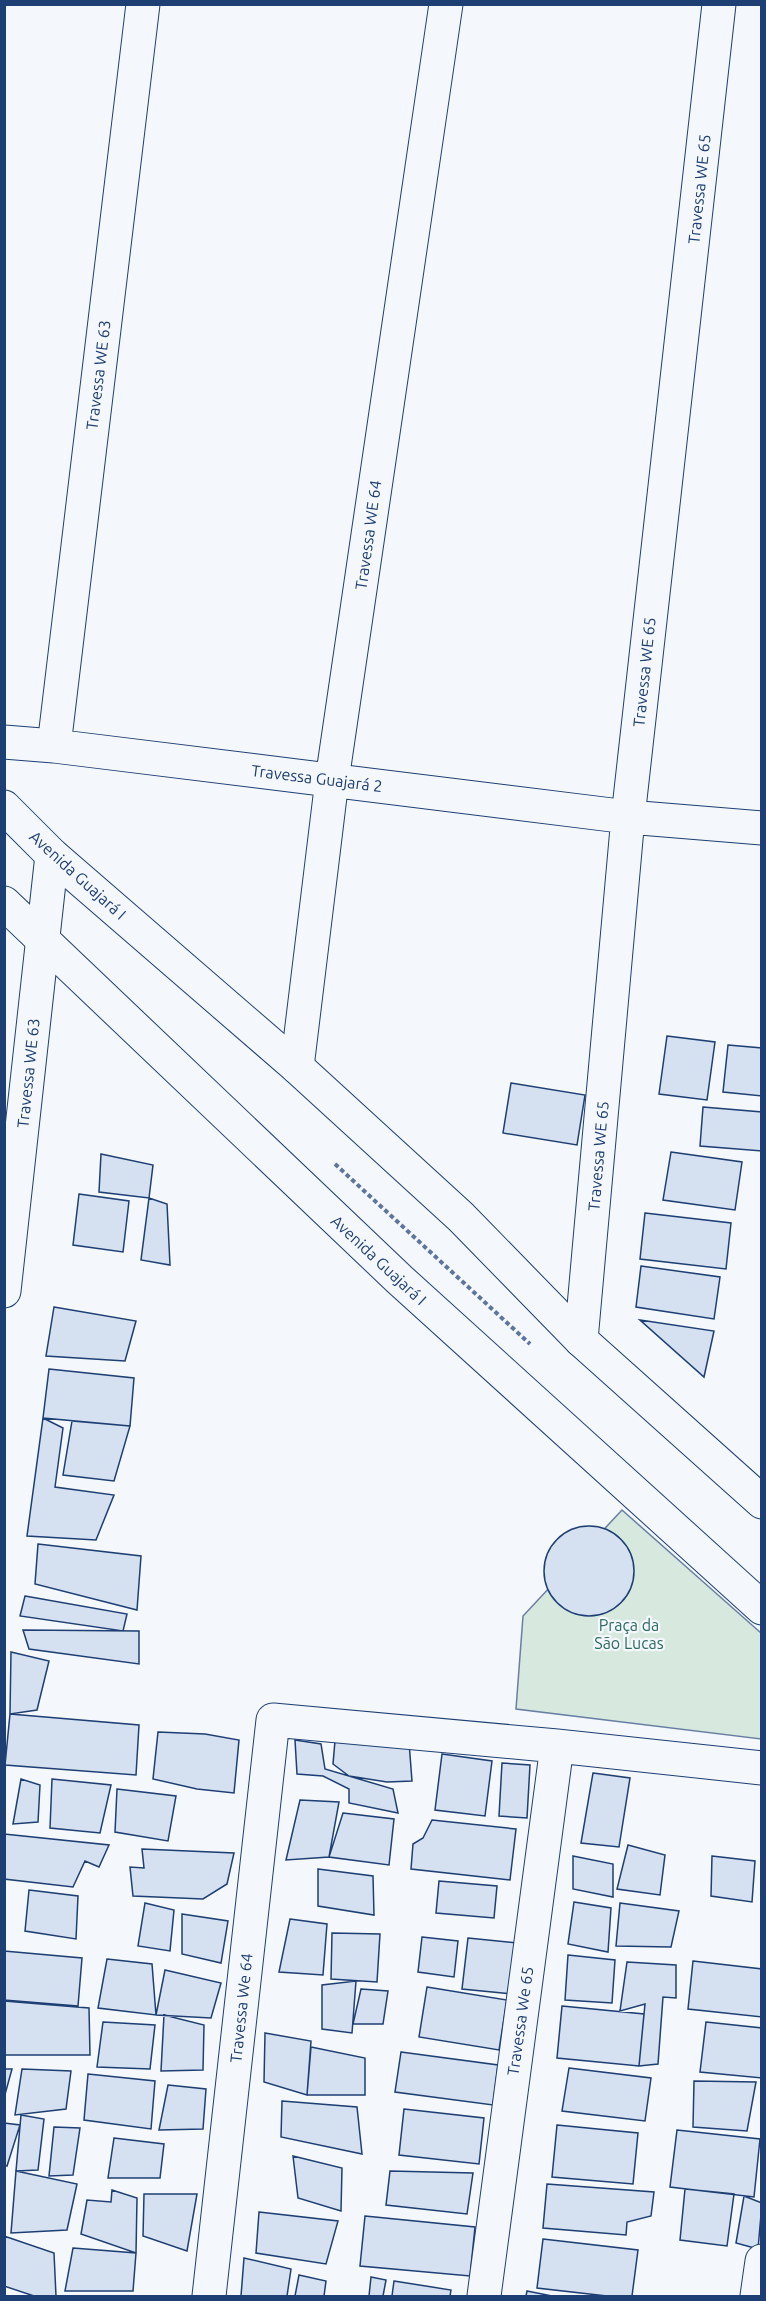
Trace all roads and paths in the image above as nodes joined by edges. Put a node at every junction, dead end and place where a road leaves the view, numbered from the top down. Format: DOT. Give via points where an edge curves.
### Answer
graph roads {
  1 [pos="142,4"];
  2 [pos="446,4"];
  3 [pos="719,4"];
  4 [pos="4,742"];
  5 [pos="54,746"];
  6 [pos="332,780"];
  7 [pos="4,807"];
  8 [pos="628,817"];
  9 [pos="762,828"];
  10 [pos="52,855"];
  11 [pos="4,903"];
  12 [pos="43,938"];
  13 [pos="297,1067"];
  14 [pos="334,1163"];
  15 [pos="4,1291"];
  16 [pos="581,1340"];
  17 [pos="535,1349"];
  18 [pos="762,1502"];
  19 [pos="762,1608"];
  20 [pos="557,1746"];
  21 [pos="762,1768"];
  22 [pos="762,2261"];
  23 [pos="209,2296"];
  24 [pos="484,2296"];
  25 [pos="758,2296"];
  1 -- 5 [label="street, Travessa WE 63"];
  2 -- 6 [label="street, Travessa WE 64"];
  3 -- 8 [label="street, Travessa WE 65"];
  4 -- 5 [label="street, Travessa Guajará 2"];
  5 -- 6 [label="street, Travessa Guajará 2"];
  6 -- 8 [label="street, Travessa Guajará 2"];
  6 -- 13 [label="street, Travessa WE 64"];
  7 -- 10 [label="street, Avenida Guajará I"];
  8 -- 9 [label="street, Travessa Guajará 2"];
  8 -- 16 [label="street, Travessa WE 65"];
  10 -- 12 [label="street, Travessa WE 63"];
  10 -- 13 [label="street, Avenida Guajará I"];
  11 -- 12 [label="street, Avenida Guajará I"];
  12 -- 15 [label="street, Travessa WE 63"];
  12 -- 19 [label="street, Avenida Guajará I" via="399,1279"];
  13 -- 16 [label="street, Avenida Guajará I" via="461,1217"];
  14 -- 17 [label="path"];
  16 -- 18 [label="street, Avenida Guajará I"];
  20 -- 21 [label="street"];
  20 -- 23 [label="street, Travessa We 64" via="273,1720"];
  20 -- 24 [label="street, Travessa We 65"];
  22 -- 25 [label="street"];
}
